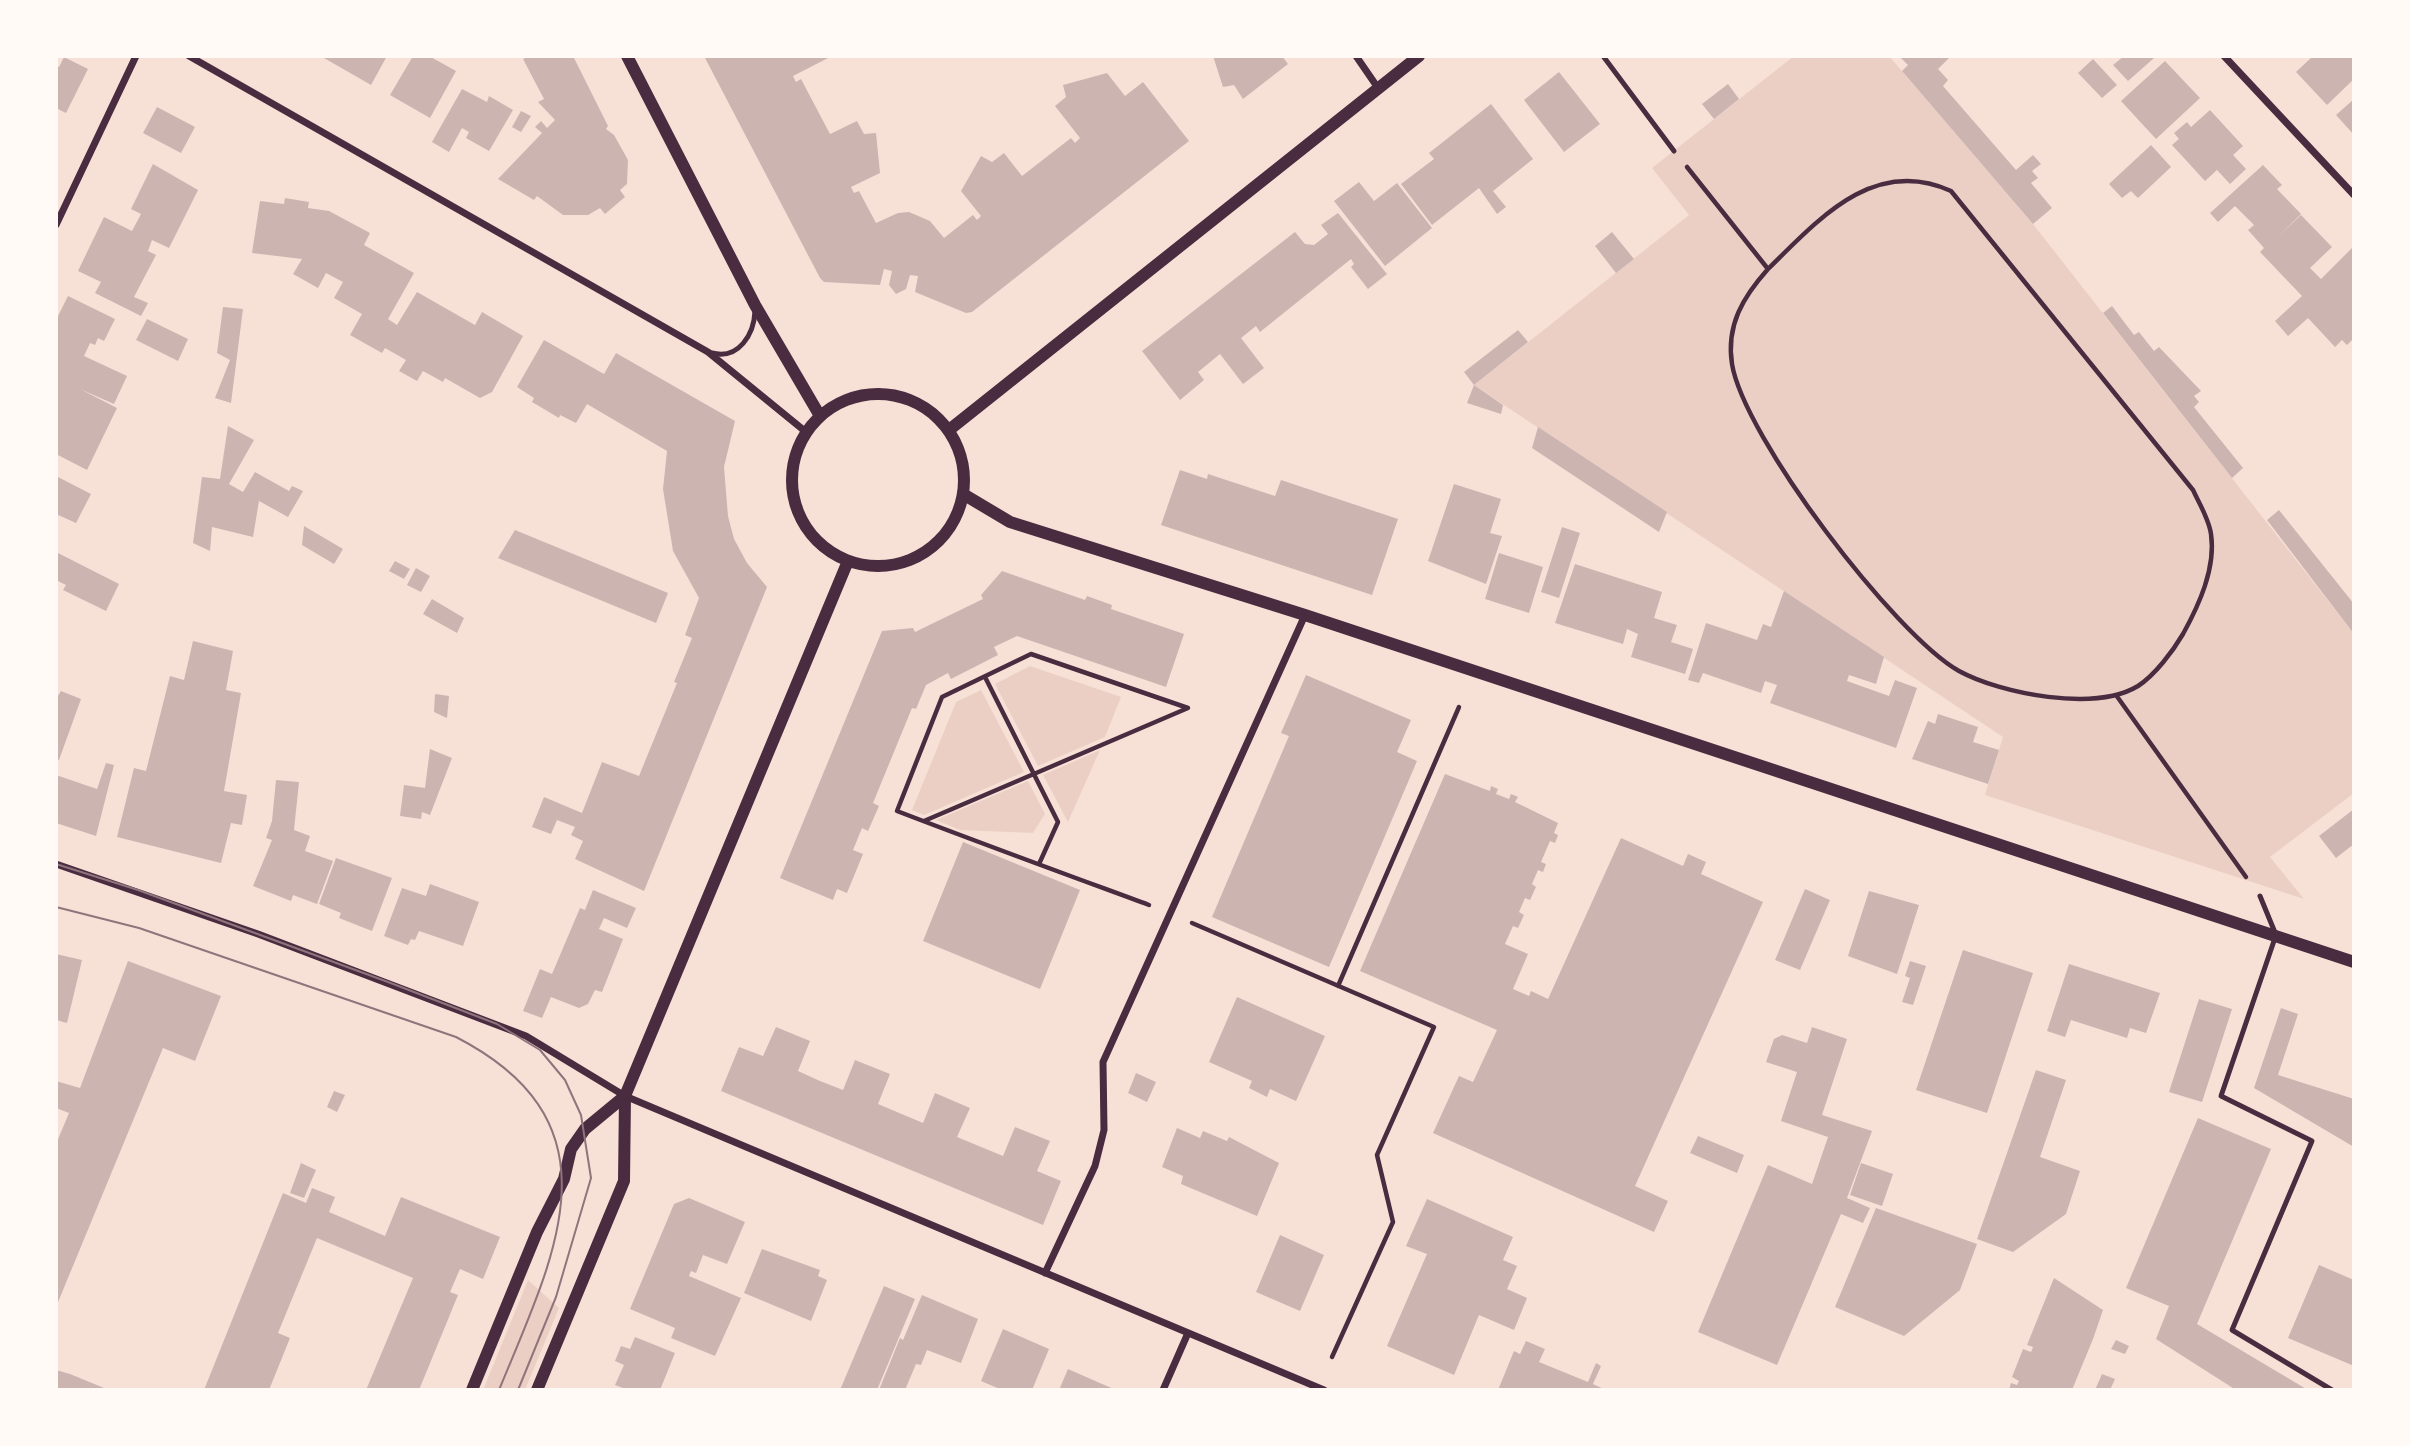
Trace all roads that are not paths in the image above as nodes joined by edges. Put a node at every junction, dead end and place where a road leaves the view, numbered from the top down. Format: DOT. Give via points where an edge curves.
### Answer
graph roads {
  1 [pos="136,56"];
  2 [pos="189,56"];
  3 [pos="627,56"];
  4 [pos="1356,56"];
  5 [pos="1419,56"];
  6 [pos="1603,56"];
  7 [pos="2224,56"];
  8 [pos="1378,88"];
  9 [pos="1674,151"];
  10 [pos="2354,195"];
  11 [pos="56,225"];
  12 [pos="755,305"];
  13 [pos="708,352"];
  14 [pos="820,416"];
  15 [pos="949,430"];
  16 [pos="806,432"];
  17 [pos="963,494"];
  18 [pos="849,561"];
  19 [pos="1304,615"];
  20 [pos="56,864"];
  21 [pos="2260,896"];
  22 [pos="2276,935"];
  23 [pos="2354,962"];
  24 [pos="625,1096"];
  25 [pos="1045,1273"];
  26 [pos="1188,1333"];
  27 [pos="472,1390"];
  28 [pos="537,1390"];
  29 [pos="1163,1390"];
  30 [pos="1324,1390"];
  31 [pos="2332,1390"];
  1 -- 11 [label="street"];
  2 -- 13 [label="street"];
  3 -- 12 [label="street"];
  4 -- 8 [label="street"];
  5 -- 8 [label="street"];
  6 -- 9 [label="lane"];
  7 -- 10 [label="street"];
  8 -- 15 [label="street"];
  12 -- 13 [label="lane" via="754,328 746,342 719,355"];
  12 -- 14 [label="street"];
  13 -- 16 [label="street"];
  14 -- 15 [label="street" via="856,396 897,395 933,413"];
  14 -- 16 [label="street"];
  15 -- 17 [label="street" via="959,448"];
  16 -- 18 [label="street" via="795,453 793,500 816,542"];
  17 -- 18 [label="street" via="957,517 926,553 881,567"];
  17 -- 19 [label="street" via="1010,522"];
  18 -- 24 [label="street"];
  19 -- 22 [label="street"];
  19 -- 25 [label="street" via="1103,1062 1104,1130 1095,1166"];
  20 -- 24 [label="street" via="258,934 526,1036"];
  21 -- 22 [label="lane"];
  22 -- 23 [label="street"];
  22 -- 31 [label="lane" via="2221,1096 2312,1141 2232,1329"];
  24 -- 25 [label="street"];
  24 -- 27 [label="street" via="585,1129 571,1149 564,1179 537,1232"];
  24 -- 28 [label="street" via="624,1181"];
  25 -- 26 [label="street"];
  26 -- 29 [label="street"];
  26 -- 30 [label="street"];
}
